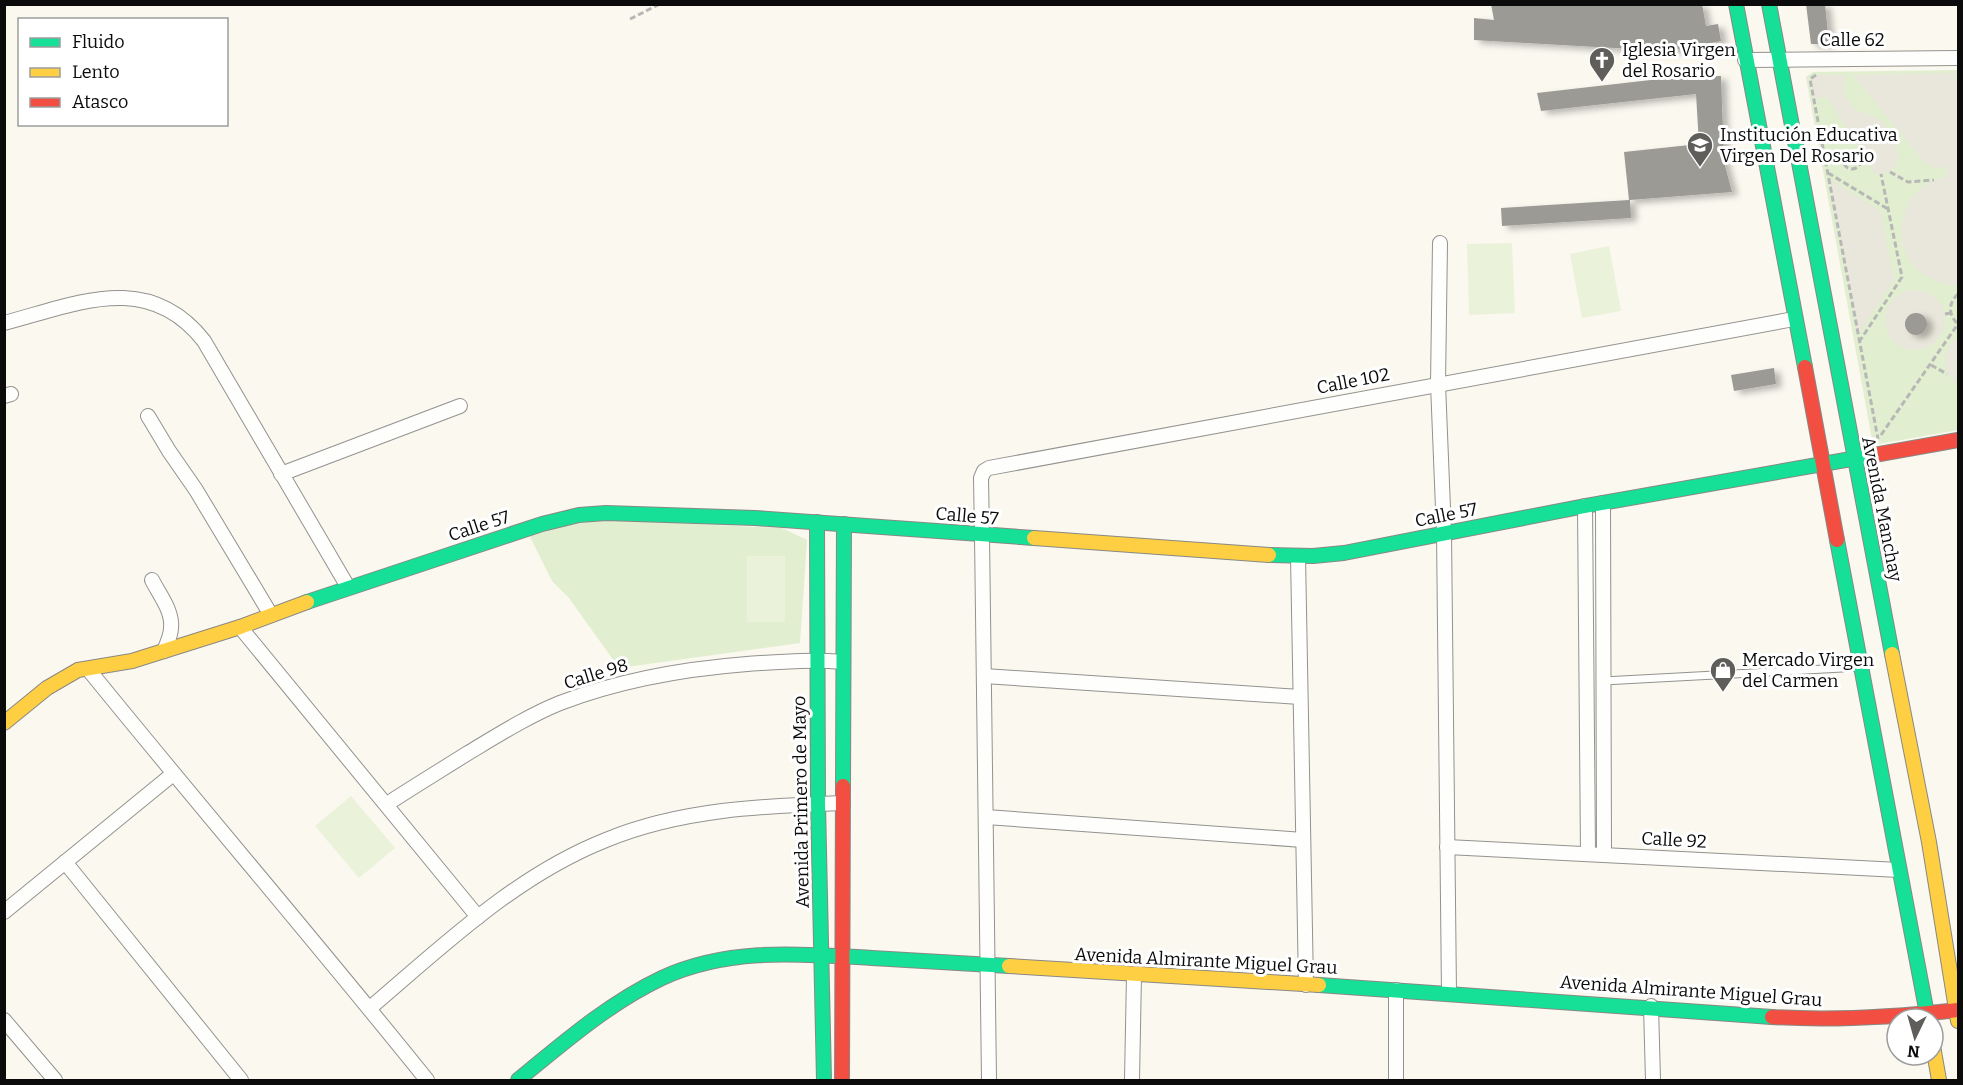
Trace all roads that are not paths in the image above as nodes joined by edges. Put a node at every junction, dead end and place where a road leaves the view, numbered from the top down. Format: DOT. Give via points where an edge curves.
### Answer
graph roads {
  1 [pos="1736,4"];
  2 [pos="1769,4"];
  3 [pos="1959,58"];
  4 [pos="1778,59"];
  5 [pos="1745,60"];
  6 [pos="1440,243"];
  7 [pos="1794,319"];
  8 [pos="4,323"];
  9 [pos="1438,384"];
  10 [pos="460,406"];
  11 [pos="148,416"];
  12 [pos="1959,440"];
  13 [pos="1854,460"];
  14 [pos="1823,465"];
  15 [pos="281,474"];
  16 [pos="1603,503"];
  17 [pos="1585,506"];
  18 [pos="817,522"];
  19 [pos="844,524"];
  20 [pos="1444,533"];
  21 [pos="982,536"];
  22 [pos="1298,556"];
  23 [pos="152,580"];
  24 [pos="348,587"];
  25 [pos="271,615"];
  26 [pos="240,627"];
  27 [pos="164,651"];
  28 [pos="818,659"];
  29 [pos="843,662"];
  30 [pos="1860,667"];
  31 [pos="88,669"];
  32 [pos="984,676"];
  33 [pos="1603,681"];
  34 [pos="1300,696"];
  35 [pos="4,723"];
  36 [pos="172,774"];
  37 [pos="843,803"];
  38 [pos="387,804"];
  39 [pos="818,804"];
  40 [pos="986,818"];
  41 [pos="1303,840"];
  42 [pos="1447,847"];
  43 [pos="1588,854"];
  44 [pos="1604,855"];
  45 [pos="65,862"];
  46 [pos="1899,870"];
  47 [pos="4,912"];
  48 [pos="478,917"];
  49 [pos="821,956"];
  50 [pos="842,956"];
  51 [pos="988,966"];
  52 [pos="1134,975"];
  53 [pos="1306,985"];
  54 [pos="1396,990"];
  55 [pos="1449,993"];
  56 [pos="1651,1006"];
  57 [pos="1926,1007"];
  58 [pos="370,1008"];
  59 [pos="1958,1014"];
  60 [pos="1885,1018"];
  61 [pos="4,1020"];
  62 [pos="55,1080"];
  63 [pos="241,1080"];
  64 [pos="427,1080"];
  65 [pos="518,1080"];
  66 [pos="824,1080"];
  67 [pos="842,1080"];
  68 [pos="989,1080"];
  69 [pos="1132,1080"];
  70 [pos="1396,1080"];
  71 [pos="1653,1080"];
  1 -- 5 [label="street"];
  2 -- 4 [label="street, Avenida Manchay"];
  3 -- 4 [label="street, Calle 62"];
  4 -- 5 [label="street, Calle 62"];
  4 -- 13 [label="street, Avenida Manchay"];
  5 -- 7 [label="street"];
  6 -- 9 [label="street"];
  7 -- 9 [label="street, Calle 102"];
  7 -- 14 [label="street"];
  8 -- 15 [label="street" via="115,297 140,299 170,310 186,320 204,341"];
  9 -- 20 [label="street"];
  9 -- 21 [label="street, Calle 102" via="989,468 981,478"];
  10 -- 15 [label="street"];
  11 -- 25 [label="street"];
  12 -- 13 [label="street, Calle 57"];
  13 -- 14 [label="street, Calle 57"];
  13 -- 59 [label="street, Avenida Manchay" via="1929,842"];
  14 -- 16 [label="street, Calle 57"];
  14 -- 30 [label="street"];
  15 -- 24 [label="street"];
  16 -- 17 [label="street, Calle 57"];
  16 -- 33 [label="street"];
  17 -- 20 [label="street, Calle 57"];
  17 -- 43 [label="street"];
  18 -- 19 [label="street, Calle 57"];
  18 -- 24 [label="street, Calle 57" via="649,514 579,515"];
  18 -- 28 [label="street, Avenida Primero de Mayo"];
  19 -- 21 [label="street, Calle 57"];
  19 -- 29 [label="street"];
  20 -- 22 [label="street, Calle 57" via="1344,553"];
  20 -- 42 [label="street"];
  21 -- 22 [label="street, Calle 57"];
  21 -- 32 [label="street, Calle 102"];
  22 -- 34 [label="street"];
  23 -- 27 [label="street" via="171,621"];
  24 -- 25 [label="street, Calle 57"];
  25 -- 26 [label="street, Calle 57"];
  26 -- 27 [label="street, Calle 57"];
  26 -- 38 [label="street"];
  27 -- 31 [label="street, Calle 57"];
  28 -- 29 [label="street, Calle 98"];
  28 -- 38 [label="street, Calle 98" via="692,670 584,695 515,725"];
  28 -- 39 [label="street, Avenida Primero de Mayo"];
  29 -- 37 [label="street"];
  30 -- 33 [label="lane"];
  30 -- 46 [label="street"];
  31 -- 35 [label="street, Calle 57" via="60,678"];
  31 -- 36 [label="street"];
  32 -- 34 [label="street"];
  32 -- 40 [label="street, Calle 102"];
  33 -- 44 [label="street"];
  34 -- 41 [label="street"];
  36 -- 45 [label="street"];
  36 -- 58 [label="street"];
  37 -- 39 [label="street"];
  37 -- 50 [label="street"];
  38 -- 48 [label="street"];
  39 -- 48 [label="street" via="743,807 630,831 558,864"];
  39 -- 49 [label="street, Avenida Primero de Mayo"];
  40 -- 41 [label="street"];
  40 -- 51 [label="street, Calle 102"];
  41 -- 53 [label="street"];
  42 -- 43 [label="street, Calle 92"];
  42 -- 55 [label="street"];
  43 -- 44 [label="street, Calle 92"];
  44 -- 46 [label="street, Calle 92"];
  45 -- 47 [label="street"];
  45 -- 63 [label="street"];
  46 -- 57 [label="street"];
  48 -- 58 [label="street"];
  49 -- 50 [label="street, Avenida Almirante Miguel Grau"];
  49 -- 65 [label="street, Avenida Almirante Miguel Grau" via="742,956 678,971 610,1007"];
  49 -- 66 [label="street, Avenida Primero de Mayo"];
  50 -- 51 [label="street, Avenida Almirante Miguel Grau"];
  50 -- 67 [label="street"];
  51 -- 52 [label="street, Avenida Almirante Miguel Grau"];
  51 -- 68 [label="street, Calle 102"];
  52 -- 53 [label="street, Avenida Almirante Miguel Grau"];
  52 -- 69 [label="street"];
  53 -- 54 [label="street, Avenida Almirante Miguel Grau"];
  54 -- 55 [label="street, Avenida Almirante Miguel Grau"];
  54 -- 70 [label="street"];
  55 -- 56 [label="street, Avenida Almirante Miguel Grau"];
  56 -- 60 [label="street, Avenida Almirante Miguel Grau" via="1805,1019"];
  56 -- 71 [label="street"];
  58 -- 64 [label="street"];
  61 -- 62 [label="street"];
}
